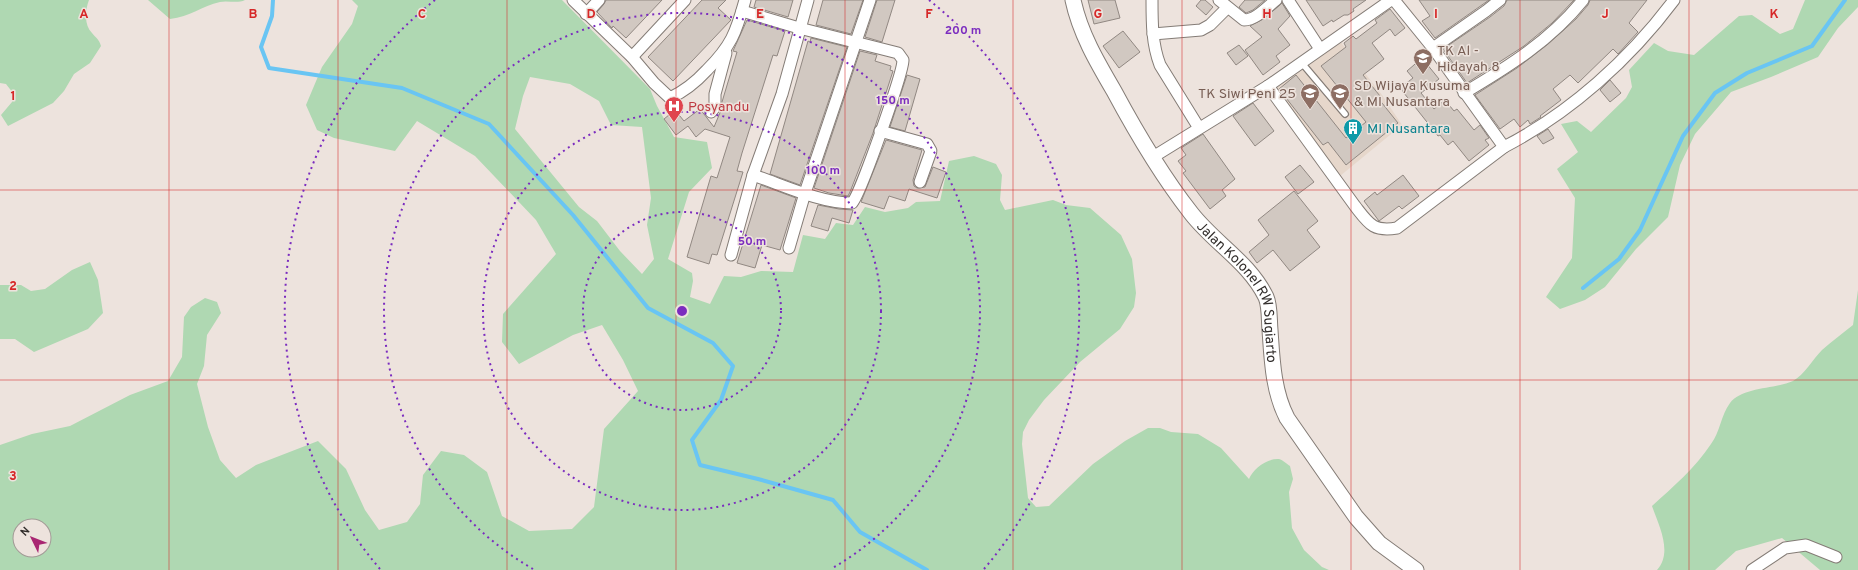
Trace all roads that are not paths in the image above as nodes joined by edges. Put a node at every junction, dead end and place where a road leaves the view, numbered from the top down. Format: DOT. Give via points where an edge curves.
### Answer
graph roads {
  1 [pos="573,0"];
  2 [pos="599,0"];
  3 [pos="686,0"];
  4 [pos="808,0"];
  5 [pos="870,0"];
  6 [pos="1073,0"];
  7 [pos="1152,0"];
  8 [pos="1219,0"];
  9 [pos="1276,0"];
  10 [pos="1288,0"];
  11 [pos="1392,0"];
  12 [pos="1500,0"];
  13 [pos="1583,0"];
  14 [pos="1674,0"];
  15 [pos="743,6"];
  16 [pos="1228,8"];
  17 [pos="586,14"];
  18 [pos="799,28"];
  19 [pos="1153,34"];
  20 [pos="855,43"];
  21 [pos="1433,48"];
  22 [pos="727,49"];
  23 [pos="1320,49"];
  24 [pos="632,57"];
  25 [pos="1301,62"];
  26 [pos="1268,86"];
  27 [pos="1464,93"];
  28 [pos="711,112"];
  29 [pos="1345,114"];
  30 [pos="1199,128"];
  31 [pos="880,131"];
  32 [pos="1504,147"];
  33 [pos="1153,157"];
  34 [pos="753,175"];
  35 [pos="920,182"];
  36 [pos="805,193"];
  37 [pos="789,248"];
  38 [pos="731,255"];
  39 [pos="1836,557"];
  40 [pos="1416,570"];
  41 [pos="1752,570"];
  1 -- 17 [label="street"];
  2 -- 17 [label="street"];
  3 -- 24 [label="street"];
  4 -- 18 [label="street"];
  5 -- 20 [label="street"];
  6 -- 33 [label="main road, Jalan Kolonel RW Sugiarto" via="1077,20 1097,60"];
  7 -- 19 [label="street"];
  8 -- 16 [label="street"];
  9 -- 16 [label="street" via="1248,20 1244,20"];
  10 -- 23 [label="street"];
  11 -- 21 [label="street"];
  11 -- 23 [label="street"];
  12 -- 21 [label="street"];
  13 -- 27 [label="street" via="1548,37 1509,66"];
  14 -- 32 [label="street" via="1610,72 1569,105 1525,136"];
  15 -- 18 [label="street"];
  15 -- 22 [label="street"];
  16 -- 19 [label="street" via="1201,30"];
  17 -- 24 [label="street"];
  18 -- 20 [label="street"];
  18 -- 34 [label="street" via="782,94"];
  19 -- 30 [label="street" via="1160,65"];
  20 -- 31 [label="street" via="898,54 903,60"];
  20 -- 36 [label="street"];
  21 -- 27 [label="street"];
  22 -- 24 [label="street" via="695,83 670,98"];
  22 -- 28 [label="street" via="715,94 715,107"];
  23 -- 25 [label="street"];
  25 -- 26 [label="street"];
  25 -- 29 [label="lane"];
  26 -- 30 [label="street"];
  26 -- 32 [label="street" via="1369,224 1378,228 1397,228"];
  27 -- 32 [label="street"];
  30 -- 33 [label="street"];
  31 -- 35 [label="street" via="927,144 931,151"];
  31 -- 36 [label="street" via="852,203 842,203"];
  33 -- 40 [label="main road, Jalan Kolonel RW Sugiarto" via="1192,214 1247,268 1266,298 1280,406 1287,418 1356,517 1379,543"];
  34 -- 36 [label="street"];
  34 -- 38 [label="street"];
  36 -- 37 [label="street"];
  39 -- 41 [label="street" via="1811,546 1785,548"];
}
